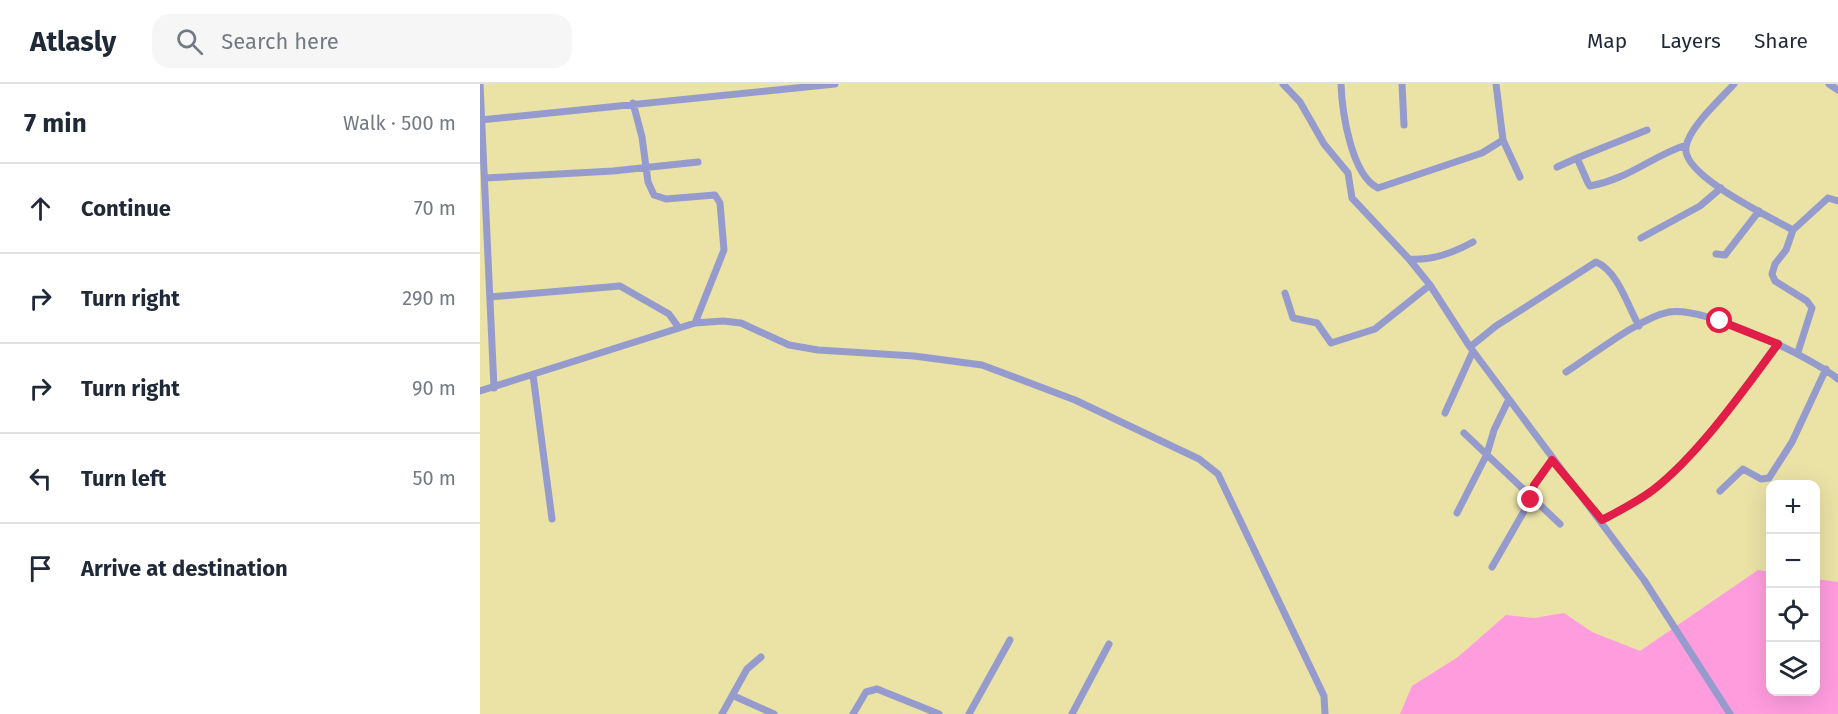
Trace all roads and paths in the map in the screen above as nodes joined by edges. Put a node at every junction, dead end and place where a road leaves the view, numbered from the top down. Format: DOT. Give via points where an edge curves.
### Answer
graph roads {
  1 [pos="480,84"];
  2 [pos="835,84"];
  3 [pos="1283,84"];
  4 [pos="1341,84"];
  5 [pos="1402,84"];
  6 [pos="1496,84"];
  7 [pos="1734,84"];
  8 [pos="1829,84"];
  9 [pos="824,85"];
  10 [pos="1838,90"];
  11 [pos="633,103"];
  12 [pos="481,120"];
  13 [pos="1404,125"];
  14 [pos="1647,130"];
  15 [pos="1503,140"];
  16 [pos="1686,145"];
  17 [pos="1577,158"];
  18 [pos="698,162"];
  19 [pos="1557,167"];
  20 [pos="646,168"];
  21 [pos="1520,177"];
  22 [pos="485,178"];
  23 [pos="1720,188"];
  24 [pos="1838,201"];
  25 [pos="1759,210"];
  26 [pos="1793,230"];
  27 [pos="1641,238"];
  28 [pos="1473,242"];
  29 [pos="484,251"];
  30 [pos="1716,254"];
  31 [pos="1409,259"];
  32 [pos="1430,285"];
  33 [pos="1285,293"];
  34 [pos="490,297"];
  35 [pos="695,323"];
  36 [pos="1639,326"];
  37 [pos="679,328"];
  38 [pos="1778,344"];
  39 [pos="1472,349"];
  40 [pos="1798,352"];
  41 [pos="1826,369"];
  42 [pos="1566,372"];
  43 [pos="533,375"];
  44 [pos="1838,379"];
  45 [pos="494,387"];
  46 [pos="480,391"];
  47 [pos="1509,399"];
  48 [pos="1445,413"];
  49 [pos="1464,433"];
  50 [pos="1487,454"];
  51 [pos="1552,460"];
  52 [pos="1720,490"];
  53 [pos="1531,496"];
  54 [pos="1457,513"];
  55 [pos="552,519"];
  56 [pos="1602,520"];
  57 [pos="1560,524"];
  58 [pos="1492,567"];
  59 [pos="1010,640"];
  60 [pos="1109,644"];
  61 [pos="761,657"];
  62 [pos="734,696"];
  63 [pos="722,714"];
  64 [pos="774,714"];
  65 [pos="853,714"];
  66 [pos="939,714"];
  67 [pos="969,714"];
  68 [pos="1072,714"];
  69 [pos="1325,714"];
  70 [pos="1730,714"];
  1 -- 12 [label="street"];
  2 -- 9 [label="street"];
  3 -- 31 [label="street" via="1300,102 1324,144 1348,173 1352,198"];
  4 -- 15 [label="street" via="1346,132 1367,178 1378,188 1482,153"];
  5 -- 13 [label="street"];
  6 -- 15 [label="street"];
  7 -- 16 [label="street" via="1693,131"];
  8 -- 10 [label="street"];
  9 -- 11 [label="street"];
  11 -- 12 [label="street"];
  11 -- 20 [label="street"];
  12 -- 22 [label="street"];
  14 -- 17 [label="street"];
  15 -- 21 [label="street"];
  16 -- 17 [label="street" via="1602,185 1590,186"];
  16 -- 23 [label="street" via="1696,170"];
  17 -- 19 [label="street"];
  18 -- 20 [label="street"];
  20 -- 22 [label="street"];
  20 -- 35 [label="street" via="651,191 657,197 718,198 724,250"];
  22 -- 29 [label="street"];
  23 -- 25 [label="street"];
  23 -- 27 [label="street" via="1700,206"];
  24 -- 26 [label="street" via="1828,198"];
  25 -- 26 [label="street"];
  25 -- 30 [label="street" via="1725,255"];
  26 -- 40 [label="street" via="1772,273 1774,281 1812,308"];
  28 -- 31 [label="street" via="1448,254"];
  29 -- 34 [label="street"];
  31 -- 32 [label="street"];
  32 -- 33 [label="street" via="1375,328 1331,343 1317,323 1293,318"];
  32 -- 39 [label="street"];
  34 -- 37 [label="street" via="620,286 669,314"];
  34 -- 45 [label="street"];
  35 -- 37 [label="street"];
  35 -- 69 [label="street" via="741,323 789,345 818,350 982,365 1075,400 1199,459 1218,474 1233,501 1324,696"];
  36 -- 38 [label="street" via="1671,312 1702,315"];
  36 -- 39 [label="street" via="1617,284 1596,262 1493,328"];
  36 -- 42 [label="street"];
  37 -- 43 [label="street"];
  38 -- 40 [label="street"];
  38 -- 56 [label="street" via="1713,429 1665,479"];
  39 -- 47 [label="street"];
  39 -- 48 [label="street"];
  40 -- 41 [label="street"];
  41 -- 44 [label="street"];
  41 -- 52 [label="street" via="1792,442 1769,478 1761,479 1743,469"];
  43 -- 45 [label="street"];
  43 -- 55 [label="street"];
  45 -- 46 [label="street"];
  47 -- 50 [label="street"];
  47 -- 51 [label="street"];
  49 -- 50 [label="street"];
  50 -- 53 [label="street"];
  50 -- 54 [label="street"];
  51 -- 53 [label="street"];
  51 -- 56 [label="street"];
  53 -- 57 [label="street"];
  53 -- 58 [label="street"];
  56 -- 70 [label="street"];
  59 -- 67 [label="street"];
  60 -- 68 [label="street"];
  61 -- 62 [label="street" via="747,669"];
  62 -- 63 [label="street"];
  62 -- 64 [label="street"];
  65 -- 66 [label="street" via="866,692 877,689"];
}
